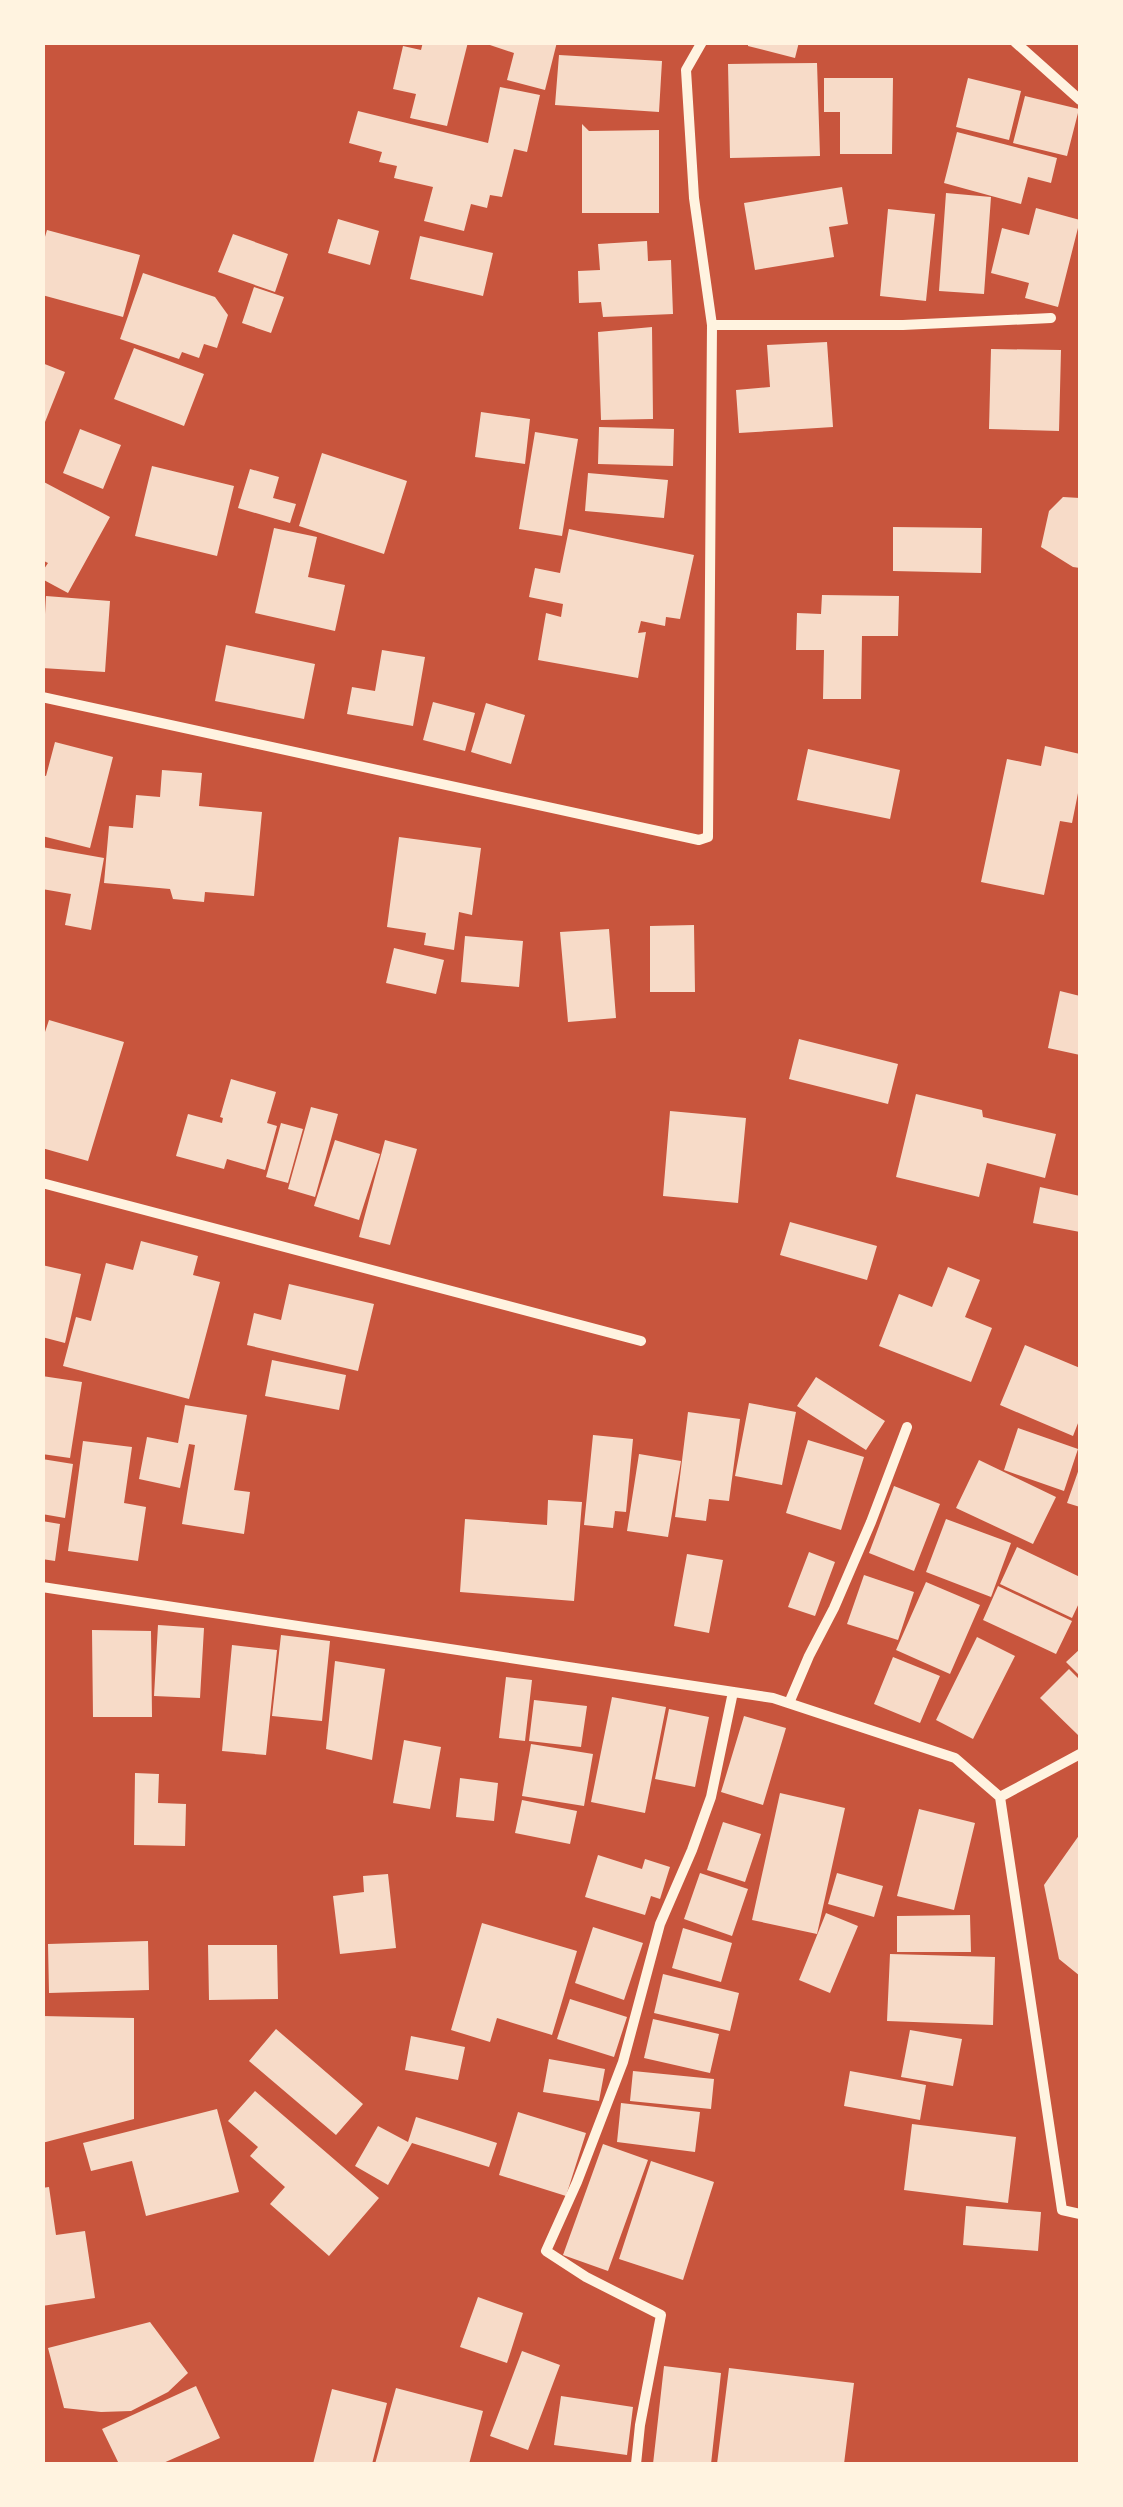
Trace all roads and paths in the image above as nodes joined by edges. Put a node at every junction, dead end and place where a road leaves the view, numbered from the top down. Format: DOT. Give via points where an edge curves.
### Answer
graph roads {
  1 [pos="702,42"];
  2 [pos="1015,42"];
  3 [pos="1080,100"];
  4 [pos="1052,318"];
  5 [pos="712,325"];
  6 [pos="42,698"];
  7 [pos="42,1183"];
  8 [pos="641,1341"];
  9 [pos="908,1428"];
  10 [pos="42,1587"];
  11 [pos="733,1692"];
  12 [pos="789,1704"];
  13 [pos="1080,1754"];
  14 [pos="1000,1797"];
  15 [pos="1080,2214"];
  16 [pos="636,2464"];
  1 -- 5 [label="street" via="686,70 694,198"];
  2 -- 3 [label="street"];
  4 -- 5 [label="street"];
  5 -- 6 [label="street" via="708,837"];
  7 -- 8 [label="street"];
  9 -- 12 [label="street"];
  10 -- 11 [label="street"];
  11 -- 12 [label="street"];
  11 -- 16 [label="street" via="711,1798 660,1924 624,2062 546,2251 661,2315"];
  12 -- 14 [label="street" via="955,1758"];
  13 -- 14 [label="street"];
  14 -- 15 [label="street" via="1062,2210"];
}
